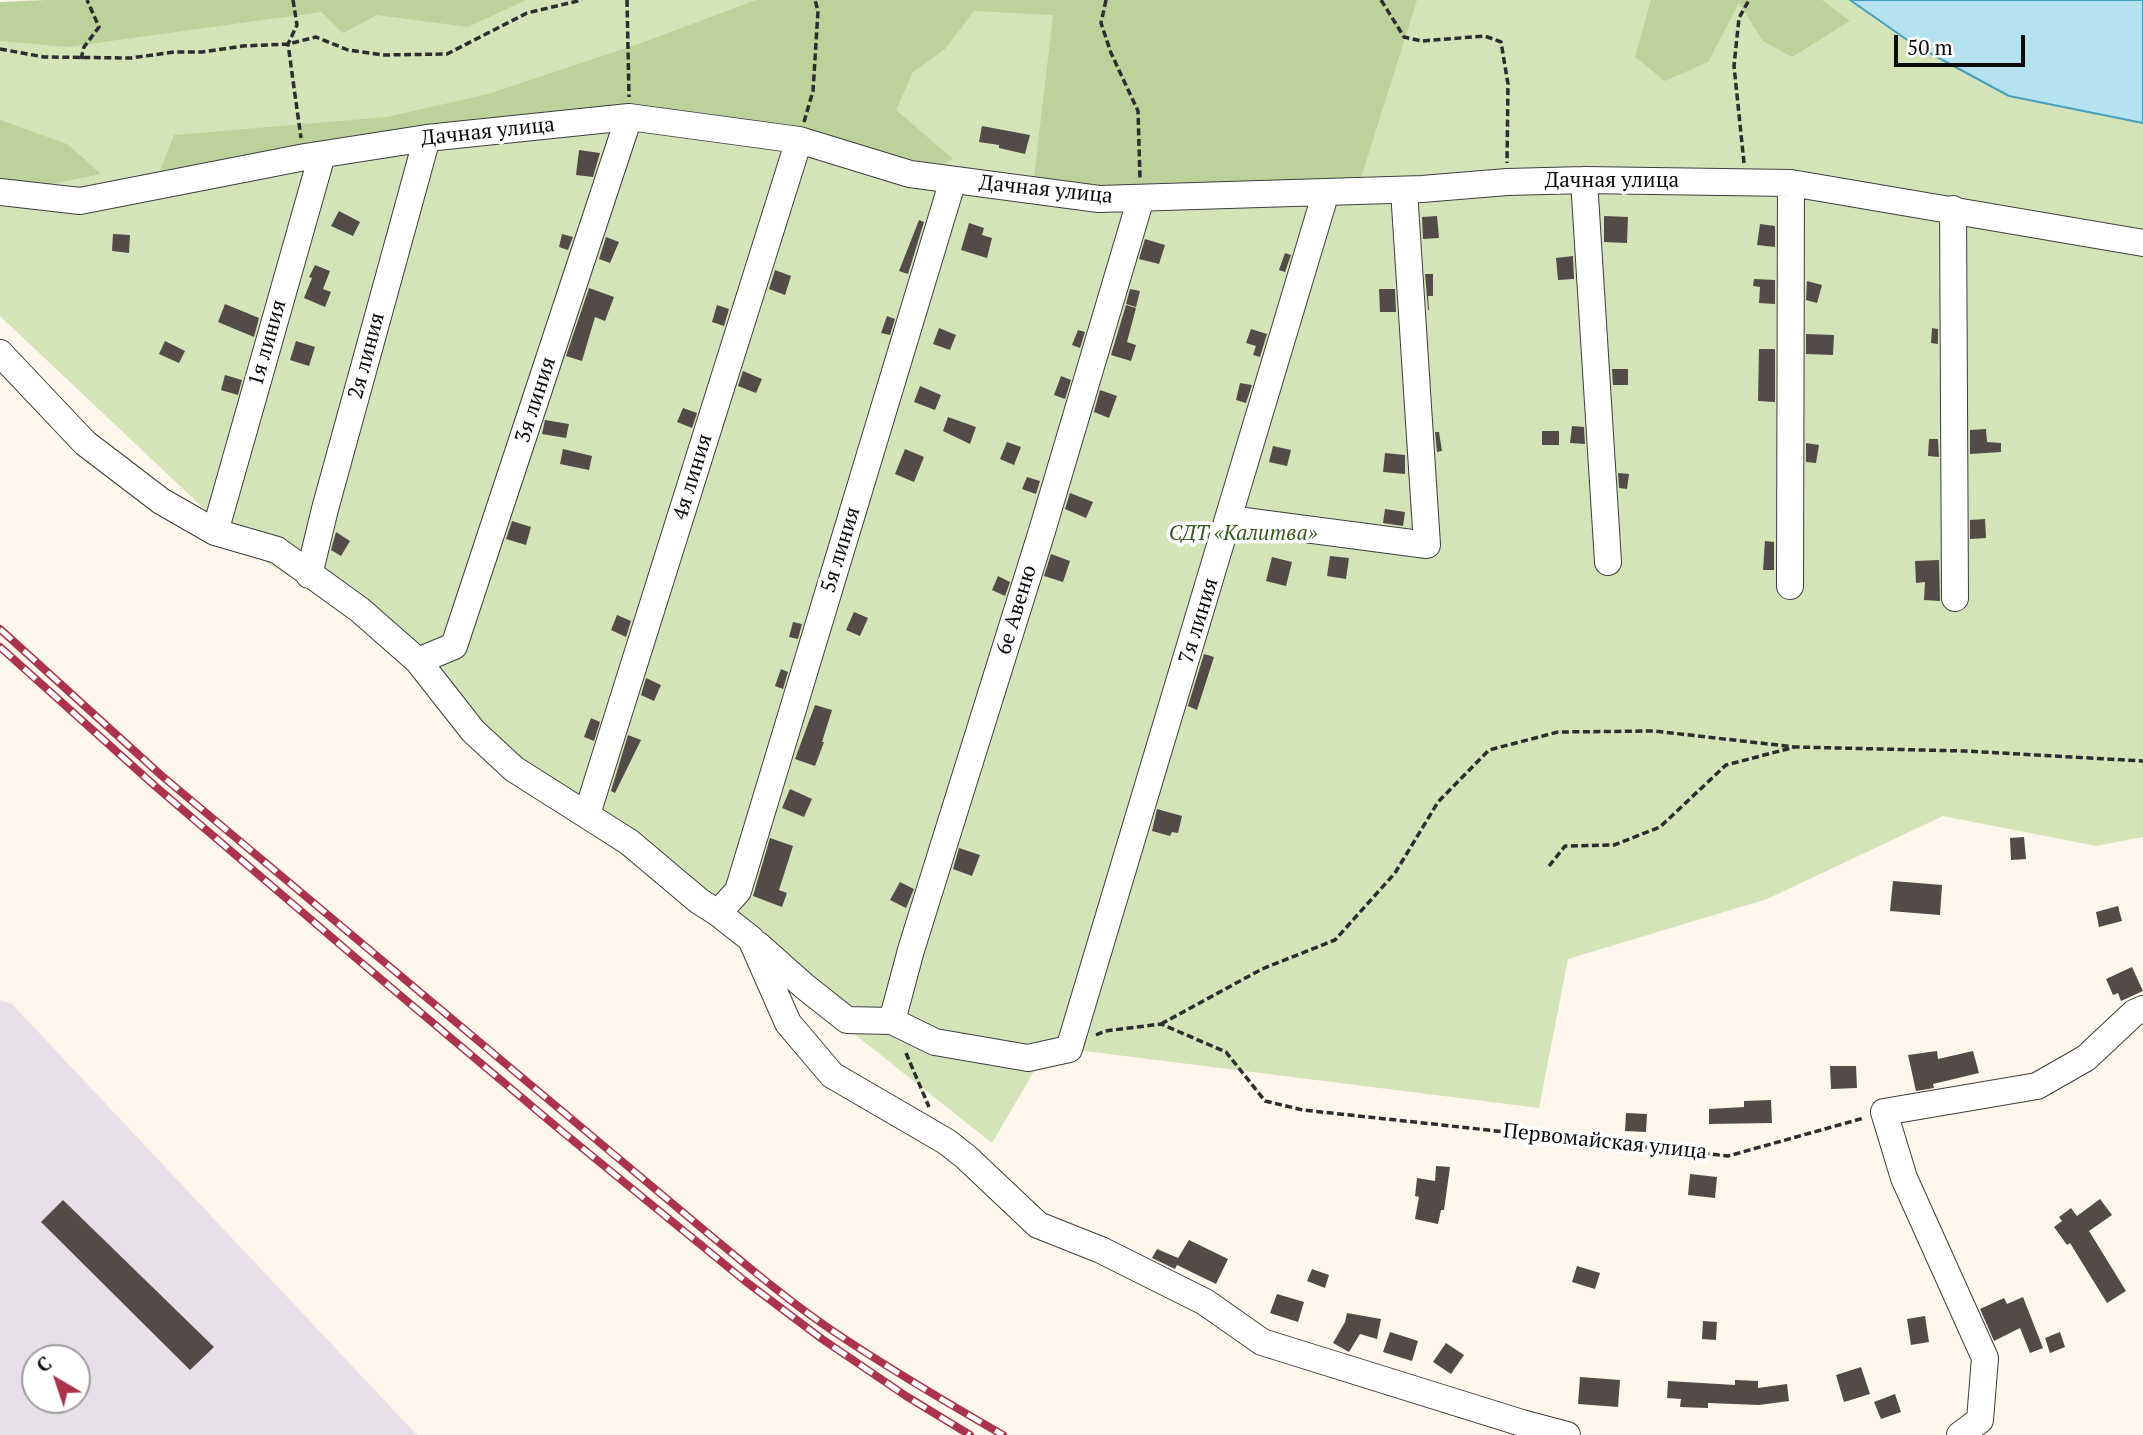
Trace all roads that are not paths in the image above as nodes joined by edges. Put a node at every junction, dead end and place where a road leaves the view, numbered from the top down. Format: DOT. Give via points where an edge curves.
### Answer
graph roads {
  1 [pos="629,117"];
  2 [pos="427,138"];
  3 [pos="799,141"];
  4 [pos="313,156"];
  5 [pos="953,180"];
  6 [pos="1584,180"];
  7 [pos="1791,183"];
  8 [pos="1404,190"];
  9 [pos="0,192"];
  10 [pos="1326,192"];
  11 [pos="1141,198"];
  12 [pos="1954,209"];
  13 [pos="2143,243"];
  14 [pos="0,353"];
  15 [pos="1229,519"];
  16 [pos="215,532"];
  17 [pos="1608,562"];
  18 [pos="309,575"];
  19 [pos="1790,586"];
  20 [pos="1955,598"];
  21 [pos="418,661"];
  22 [pos="587,814"];
  23 [pos="718,913"];
  24 [pos="751,939"];
  25 [pos="2140,1018"];
  26 [pos="892,1021"];
  27 [pos="1567,1435"];
  28 [pos="1960,1435"];
  1 -- 2 [label="street, Дачная улица"];
  1 -- 3 [label="street, Дачная улица"];
  1 -- 21 [label="street, 3я линия" via="454,646"];
  2 -- 4 [label="street, Дачная улица"];
  2 -- 18 [label="street, 2я линия"];
  3 -- 5 [label="street, Дачная улица" via="910,174"];
  3 -- 22 [label="street, 4я линия"];
  4 -- 9 [label="street, Дачная улица" via="80,201"];
  4 -- 16 [label="street, 1я линия"];
  5 -- 11 [label="street, Дачная улица" via="1099,199"];
  5 -- 23 [label="street, 5я линия" via="738,891"];
  6 -- 7 [label="street, Дачная улица"];
  6 -- 8 [label="street, Дачная улица"];
  6 -- 17 [label="street"];
  7 -- 12 [label="street, Дачная улица"];
  7 -- 19 [label="street"];
  8 -- 10 [label="street, Дачная улица"];
  8 -- 15 [label="street" via="1427,545"];
  10 -- 11 [label="street, Дачная улица"];
  10 -- 15 [label="street, 7я линия"];
  11 -- 26 [label="street, 6е Авеню"];
  12 -- 13 [label="street, Дачная улица"];
  12 -- 20 [label="street"];
  14 -- 16 [label="street" via="85,443 161,500"];
  15 -- 26 [label="street, 7я линия" via="1069,1049 1028,1058 935,1042"];
  16 -- 18 [label="street" via="277,550"];
  18 -- 21 [label="street" via="360,610"];
  21 -- 22 [label="street" via="474,731 514,769"];
  22 -- 23 [label="street"];
  23 -- 24 [label="street"];
  24 -- 26 [label="street" via="847,1020"];
  24 -- 27 [label="street" via="788,1023 832,1075 944,1141 1038,1224 1205,1302 1262,1342"];
  25 -- 28 [label="street" via="2086,1058 2037,1086 1884,1112 1904,1178 1985,1358 1980,1420"];
}
